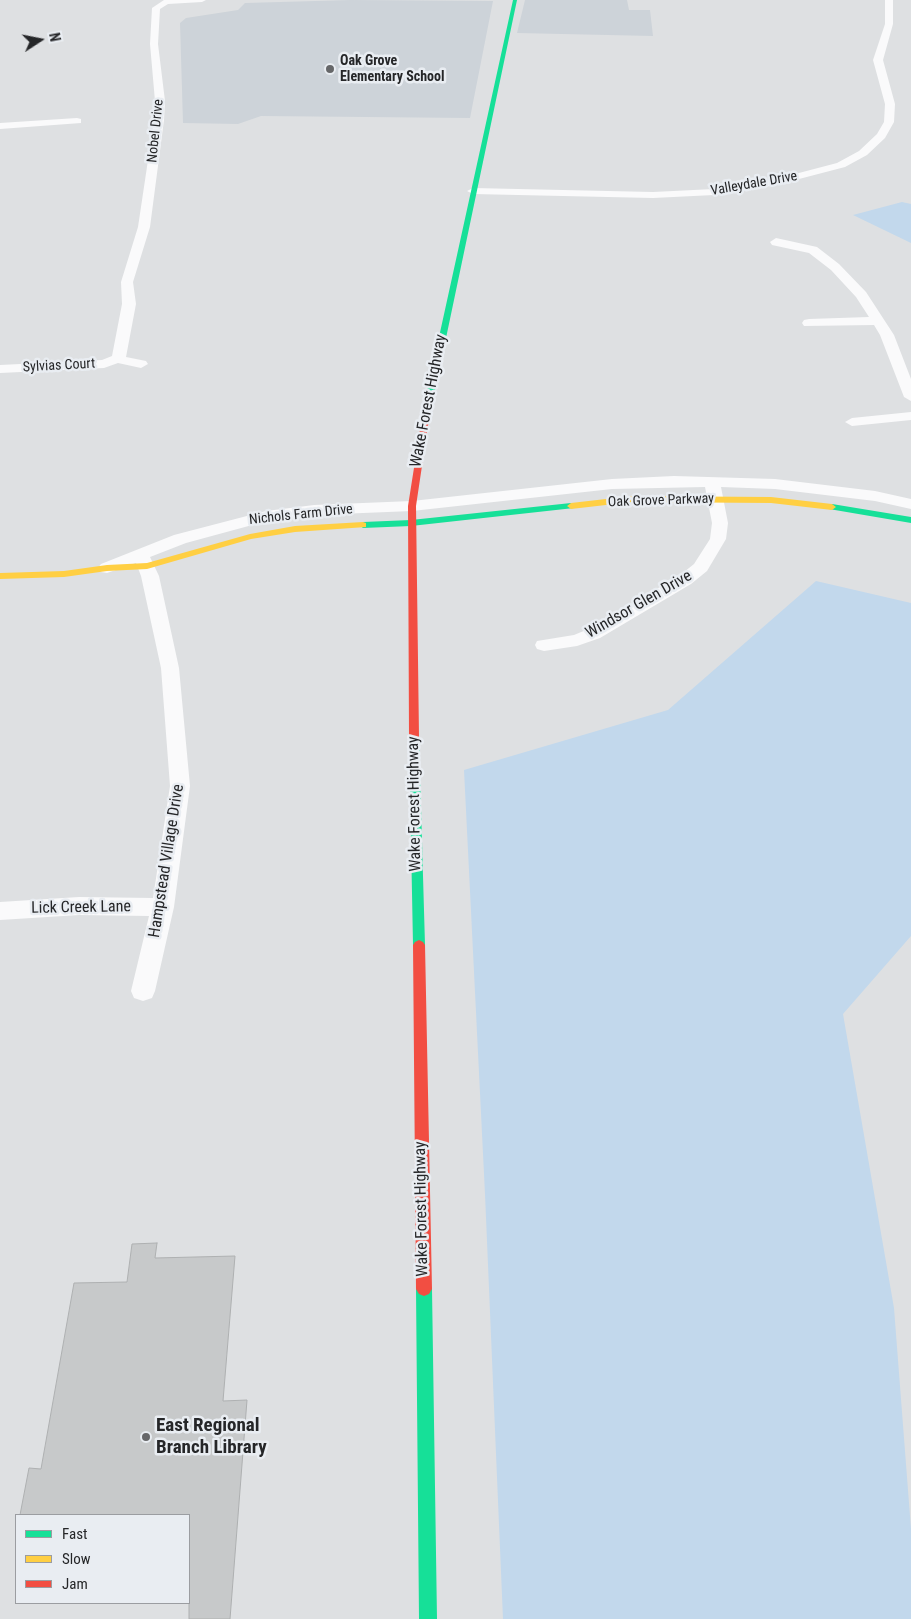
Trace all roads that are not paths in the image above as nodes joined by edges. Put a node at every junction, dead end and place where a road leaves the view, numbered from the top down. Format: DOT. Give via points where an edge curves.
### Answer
graph roads {
  1 [pos="202,0"];
  2 [pos="515,0"];
  3 [pos="888,0"];
  4 [pos="77,121"];
  5 [pos="0,126"];
  6 [pos="473,191"];
  7 [pos="776,242"];
  8 [pos="130,270"];
  9 [pos="879,321"];
  10 [pos="809,324"];
  11 [pos="117,360"];
  12 [pos="141,364"];
  13 [pos="0,369"];
  14 [pos="911,398"];
  15 [pos="911,416"];
  16 [pos="852,422"];
  17 [pos="712,481"];
  18 [pos="715,499"];
  19 [pos="911,504"];
  20 [pos="412,506"];
  21 [pos="911,520"];
  22 [pos="411,523"];
  23 [pos="144,560"];
  24 [pos="108,568"];
  25 [pos="0,576"];
  26 [pos="544,645"];
  27 [pos="163,907"];
  28 [pos="0,910"];
  29 [pos="143,991"];
  30 [pos="428,1619"];
  1 -- 8 [label="street, Nobel Drive" via="166,2 156,8 154,44 160,95 159,120 144,228"];
  2 -- 6 [label="main road, Wake Forest Highway"];
  3 -- 6 [label="street, Valleydale Drive" via="889,24 878,60 880,77 890,104 890,122 863,153 841,165 776,182 714,192 653,195"];
  4 -- 5 [label="street"];
  6 -- 20 [label="main road, Wake Forest Highway" via="422,433"];
  7 -- 9 [label="street" via="801,246 821,256 861,295"];
  8 -- 11 [label="street, Sylvias Court" via="127,282 129,304"];
  9 -- 10 [label="street"];
  9 -- 14 [label="street" via="894,349"];
  11 -- 12 [label="street, Sylvias Court"];
  11 -- 13 [label="street, Sylvias Court" via="96,365"];
  15 -- 16 [label="street"];
  17 -- 18 [label="street, Windsor Glen Drive"];
  17 -- 19 [label="street, Oak Grove Parkway" via="815,488"];
  17 -- 20 [label="street, Oak Grove Parkway" via="612,484"];
  18 -- 21 [label="main road, Oak Grove Parkway" via="817,504"];
  18 -- 22 [label="main road, Oak Grove Parkway" via="632,499"];
  18 -- 26 [label="street, Windsor Glen Drive" via="720,522 718,539 701,567 685,580 593,634"];
  20 -- 22 [label="main road, Wake Forest Highway"];
  20 -- 23 [label="street, Nichols Farm Drive" via="314,510 266,516 212,529"];
  22 -- 23 [label="main road, Nichols Farm Drive" via="273,532"];
  22 -- 30 [label="main road, Wake Forest Highway"];
  23 -- 24 [label="street, Nichols Farm Drive"];
  23 -- 27 [label="street, Hampstead Village Drive" via="170,668 180,786"];
  24 -- 25 [label="main road, Nichols Farm Drive" via="64,574"];
  27 -- 28 [label="street, Lick Creek Lane" via="79,906"];
  27 -- 29 [label="street, Hampstead Village Drive"];
}
